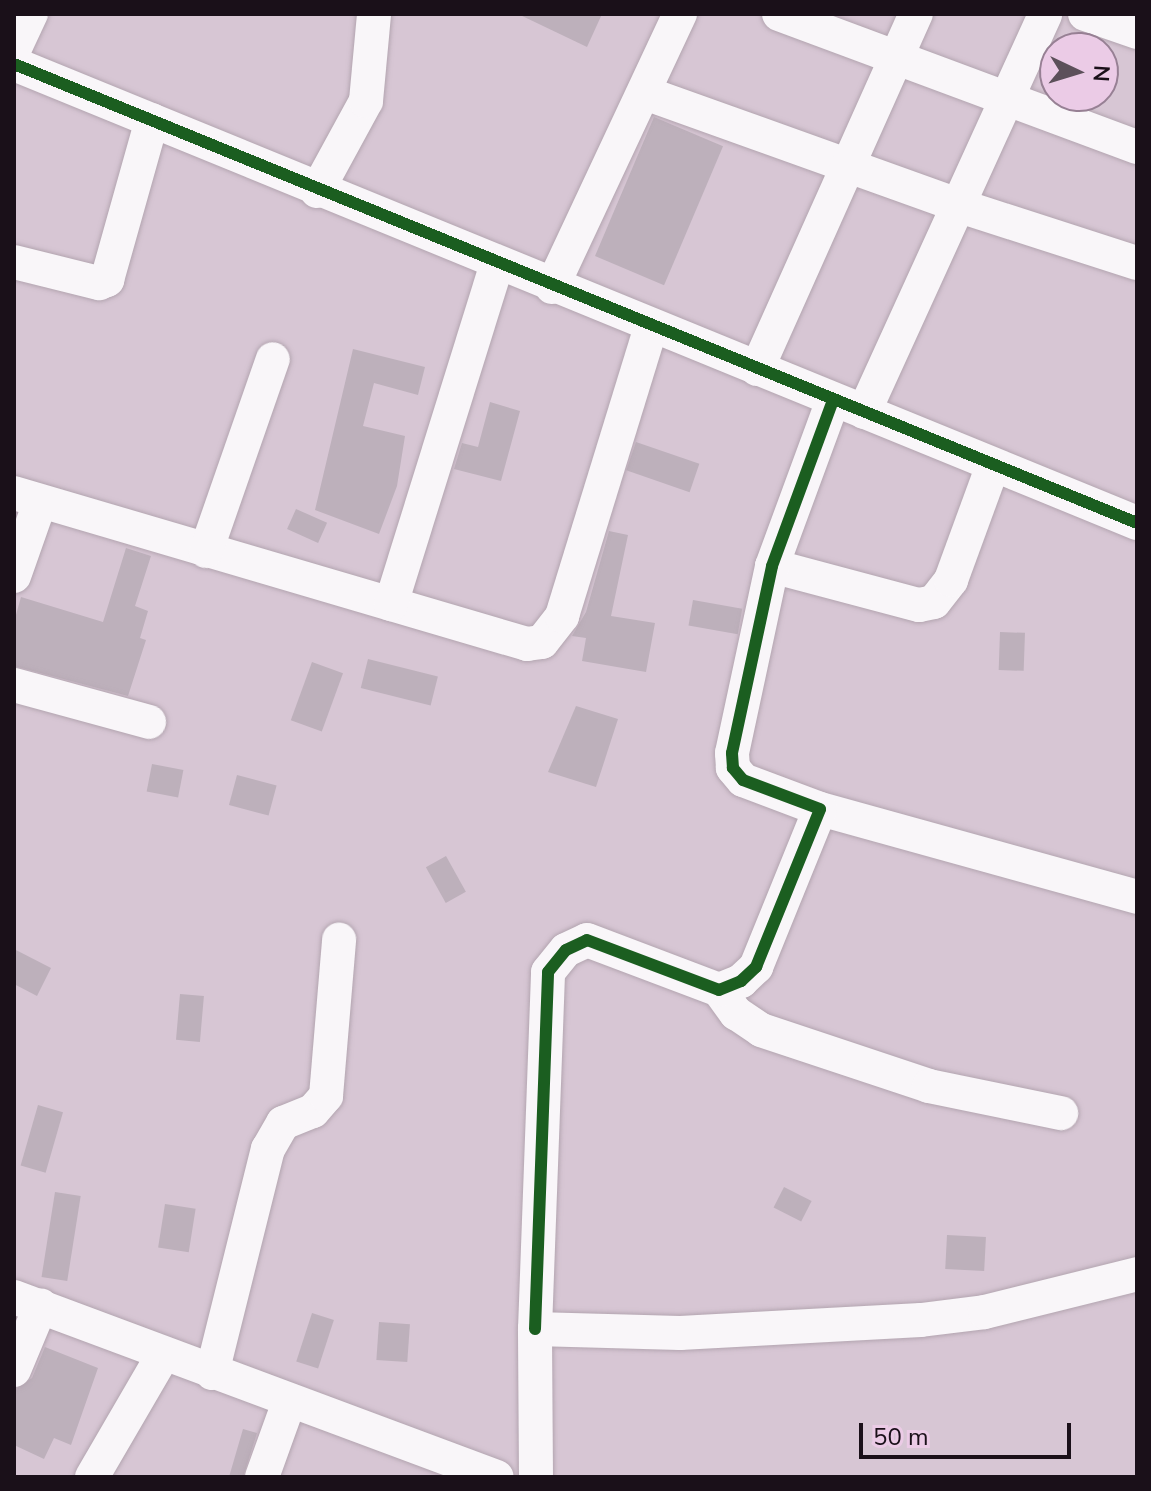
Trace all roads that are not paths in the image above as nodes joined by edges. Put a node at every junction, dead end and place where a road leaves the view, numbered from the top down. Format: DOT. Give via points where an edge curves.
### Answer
graph roads {
  1 [pos="31,14"];
  2 [pos="374,14"];
  3 [pos="680,14"];
  4 [pos="779,14"];
  5 [pos="916,14"];
  6 [pos="1045,14"];
  7 [pos="1085,14"];
  8 [pos="1137,32"];
  9 [pos="14,50"];
  10 [pos="898,57"];
  11 [pos="14,64"];
  12 [pos="645,93"];
  13 [pos="1008,96"];
  14 [pos="152,120"];
  15 [pos="1137,147"];
  16 [pos="849,163"];
  17 [pos="317,191"];
  18 [pos="960,206"];
  19 [pos="14,262"];
  20 [pos="1137,263"];
  21 [pos="497,264"];
  22 [pos="552,287"];
  23 [pos="651,326"];
  24 [pos="273,359"];
  25 [pos="757,369"];
  26 [pos="833,400"];
  27 [pos="864,412"];
  28 [pos="993,465"];
  29 [pos="27,498"];
  30 [pos="1137,523"];
  31 [pos="206,551"];
  32 [pos="772,566"];
  33 [pos="14,576"];
  34 [pos="391,604"];
  35 [pos="14,685"];
  36 [pos="149,722"];
  37 [pos="820,809"];
  38 [pos="1137,897"];
  39 [pos="339,940"];
  40 [pos="719,990"];
  41 [pos="1061,1113"];
  42 [pos="1137,1274"];
  43 [pos="27,1301"];
  44 [pos="535,1329"];
  45 [pos="163,1355"];
  46 [pos="14,1370"];
  47 [pos="212,1373"];
  48 [pos="289,1402"];
  49 [pos="92,1477"];
  50 [pos="262,1477"];
  51 [pos="497,1477"];
  52 [pos="536,1477"];
  1 -- 9 [label="street"];
  2 -- 17 [label="street" via="366,101"];
  3 -- 12 [label="street"];
  4 -- 10 [label="street"];
  5 -- 10 [label="street"];
  6 -- 13 [label="street"];
  7 -- 8 [label="street"];
  10 -- 13 [label="street"];
  10 -- 16 [label="street"];
  11 -- 14 [label="street"];
  12 -- 16 [label="street"];
  12 -- 22 [label="street"];
  13 -- 15 [label="street"];
  13 -- 18 [label="street"];
  14 -- 17 [label="street"];
  14 -- 19 [label="street" via="107,280 99,283"];
  16 -- 18 [label="street"];
  16 -- 25 [label="street"];
  17 -- 21 [label="street"];
  18 -- 20 [label="street"];
  18 -- 27 [label="street"];
  21 -- 22 [label="street"];
  21 -- 34 [label="street"];
  22 -- 23 [label="street"];
  23 -- 25 [label="street"];
  23 -- 34 [label="street" via="553,633 527,644"];
  24 -- 31 [label="street"];
  25 -- 26 [label="street"];
  26 -- 27 [label="street"];
  26 -- 32 [label="street"];
  27 -- 28 [label="street"];
  28 -- 30 [label="street"];
  28 -- 32 [label="street" via="951,580 934,602 919,605"];
  29 -- 31 [label="street"];
  29 -- 33 [label="street"];
  31 -- 34 [label="street"];
  32 -- 37 [label="street" via="733,768 743,780"];
  35 -- 36 [label="street"];
  37 -- 38 [label="street"];
  37 -- 40 [label="street" via="756,967"];
  39 -- 47 [label="street" via="326,1096 313,1111 283,1123 268,1149"];
  40 -- 41 [label="street" via="736,1013 761,1030 929,1086"];
  40 -- 44 [label="street" via="587,940 566,950 548,972"];
  42 -- 44 [label="street" via="985,1312 921,1320 680,1333"];
  43 -- 45 [label="street"];
  43 -- 46 [label="street"];
  44 -- 52 [label="street"];
  45 -- 47 [label="street"];
  45 -- 49 [label="street"];
  47 -- 48 [label="street"];
  48 -- 50 [label="street"];
  48 -- 51 [label="street"];
}
